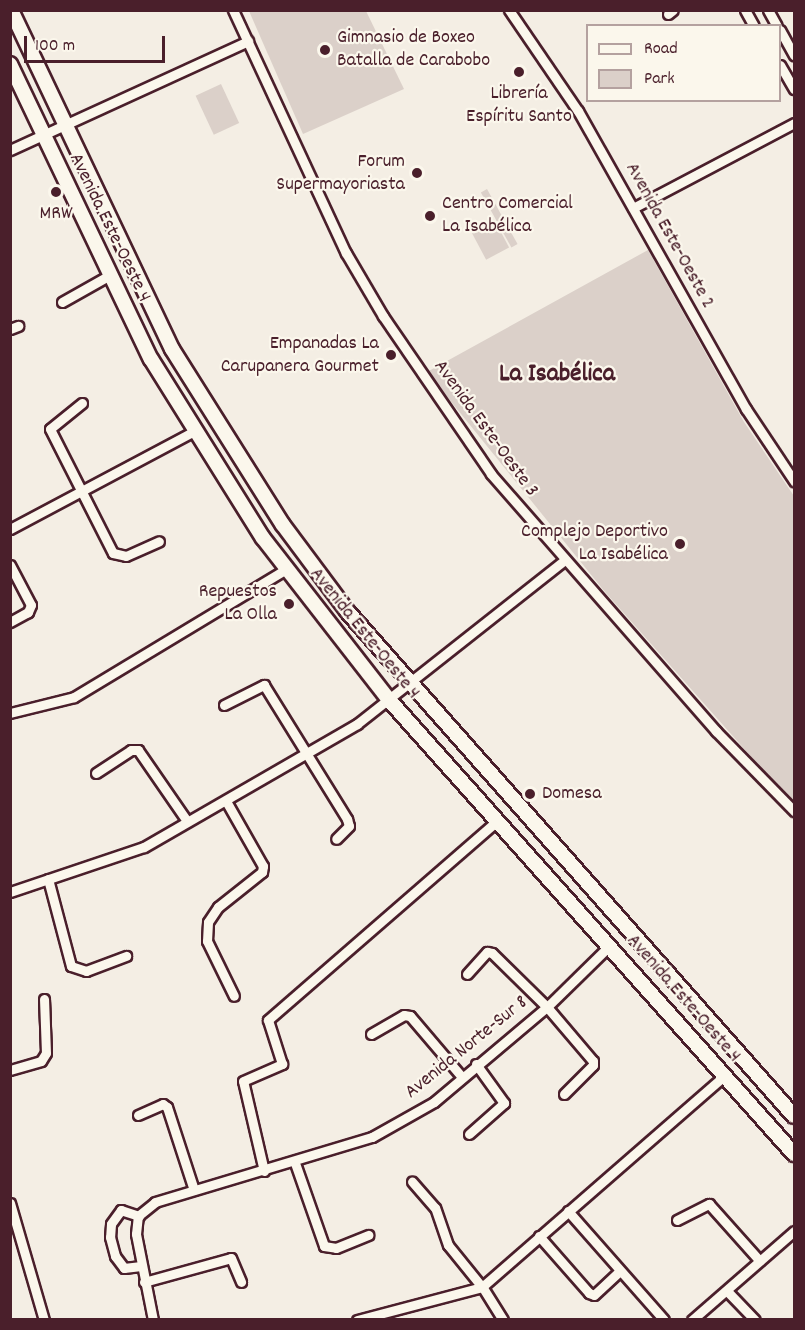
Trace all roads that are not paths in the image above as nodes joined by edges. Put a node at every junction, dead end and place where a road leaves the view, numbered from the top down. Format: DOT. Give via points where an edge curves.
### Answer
graph roads {
  1 [pos="11,10"];
  2 [pos="232,10"];
  3 [pos="509,10"];
  4 [pos="745,10"];
  5 [pos="768,10"];
  6 [pos="753,24"];
  7 [pos="776,24"];
  8 [pos="781,32"];
  9 [pos="248,42"];
  10 [pos="795,55"];
  11 [pos="10,64"];
  12 [pos="781,67"];
  13 [pos="795,89"];
  14 [pos="795,123"];
  15 [pos="64,127"];
  16 [pos="43,136"];
  17 [pos="10,150"];
  18 [pos="633,208"];
  19 [pos="110,275"];
  20 [pos="62,303"];
  21 [pos="82,403"];
  22 [pos="194,431"];
  23 [pos="795,481"];
  24 [pos="81,494"];
  25 [pos="10,529"];
  26 [pos="159,541"];
  27 [pos="565,560"];
  28 [pos="10,565"];
  29 [pos="286,569"];
  30 [pos="10,622"];
  31 [pos="412,684"];
  32 [pos="390,701"];
  33 [pos="224,705"];
  34 [pos="10,713"];
  35 [pos="308,753"];
  36 [pos="96,773"];
  37 [pos="226,801"];
  38 [pos="795,811"];
  39 [pos="187,821"];
  40 [pos="497,821"];
  41 [pos="336,839"];
  42 [pos="48,879"];
  43 [pos="10,892"];
  44 [pos="610,945"];
  45 [pos="126,956"];
  46 [pos="467,974"];
  47 [pos="234,996"];
  48 [pos="44,999"];
  49 [pos="547,1007"];
  50 [pos="371,1034"];
  51 [pos="476,1064"];
  52 [pos="10,1070"];
  53 [pos="461,1076"];
  54 [pos="724,1076"];
  55 [pos="564,1094"];
  56 [pos="138,1115"];
  57 [pos="795,1116"];
  58 [pos="469,1134"];
  59 [pos="795,1154"];
  60 [pos="295,1163"];
  61 [pos="264,1171"];
  62 [pos="412,1182"];
  63 [pos="194,1190"];
  64 [pos="10,1203"];
  65 [pos="568,1211"];
  66 [pos="138,1216"];
  67 [pos="677,1220"];
  68 [pos="795,1231"];
  69 [pos="369,1235"];
  70 [pos="539,1236"];
  71 [pos="760,1261"];
  72 [pos="141,1266"];
  73 [pos="620,1271"];
  74 [pos="144,1282"];
  75 [pos="241,1282"];
  76 [pos="482,1287"];
  77 [pos="727,1291"];
  78 [pos="44,1320"];
  79 [pos="153,1320"];
  80 [pos="357,1320"];
  81 [pos="503,1320"];
  82 [pos="664,1320"];
  83 [pos="692,1320"];
  84 [pos="755,1320"];
  1 -- 15 [label="main road"];
  2 -- 9 [label="street, Avenida Este-Oeste 3"];
  3 -- 18 [label="street, Avenida Este-Oeste 2" via="578,111"];
  4 -- 6 [label="street"];
  5 -- 7 [label="street"];
  8 -- 10 [label="street"];
  9 -- 15 [label="street"];
  9 -- 27 [label="street, Avenida Este-Oeste 3" via="300,162 383,316 490,474"];
  11 -- 16 [label="main road, Avenida Este-Oeste 4"];
  12 -- 13 [label="street"];
  14 -- 18 [label="street"];
  15 -- 16 [label="street"];
  15 -- 31 [label="main road" via="172,349 217,426 347,611"];
  16 -- 17 [label="street"];
  16 -- 19 [label="main road, Avenida Este-Oeste 4"];
  18 -- 23 [label="street, Avenida Este-Oeste 2" via="746,409"];
  19 -- 20 [label="street"];
  19 -- 22 [label="main road, Avenida Este-Oeste 4" via="151,360"];
  21 -- 24 [label="street" via="50,429"];
  22 -- 24 [label="street"];
  22 -- 29 [label="main road, Avenida Este-Oeste 4" via="229,489"];
  24 -- 25 [label="street"];
  24 -- 26 [label="street" via="112,553 126,556"];
  27 -- 31 [label="street"];
  27 -- 38 [label="street, Avenida Este-Oeste 3" via="716,731"];
  28 -- 30 [label="street" via="31,605 28,612"];
  29 -- 32 [label="main road, Avenida Este-Oeste 4"];
  29 -- 34 [label="street" via="74,696"];
  31 -- 32 [label="street"];
  31 -- 57 [label="main road"];
  32 -- 35 [label="street"];
  32 -- 40 [label="main road, Avenida Este-Oeste 4"];
  33 -- 35 [label="street" via="264,685"];
  35 -- 37 [label="street"];
  35 -- 41 [label="street" via="347,819 349,826"];
  36 -- 39 [label="street" via="131,750 138,750"];
  37 -- 39 [label="street"];
  37 -- 47 [label="street" via="263,866 262,872 218,907 208,922 207,941"];
  39 -- 42 [label="street" via="144,847"];
  40 -- 44 [label="main road, Avenida Este-Oeste 4"];
  40 -- 61 [label="street" via="268,1020 282,1064 243,1081"];
  42 -- 43 [label="street"];
  42 -- 45 [label="street" via="71,966 86,971"];
  44 -- 49 [label="street, Avenida Norte-Sur 8"];
  44 -- 54 [label="main road, Avenida Este-Oeste 4"];
  46 -- 49 [label="street" via="488,952 492,953"];
  48 -- 52 [label="street" via="46,1053 41,1061"];
  49 -- 51 [label="street, Avenida Norte-Sur 8"];
  49 -- 55 [label="street" via="593,1061"];
  50 -- 53 [label="street" via="404,1015 410,1016"];
  51 -- 53 [label="street, Avenida Norte-Sur 8"];
  51 -- 58 [label="street" via="504,1103"];
  53 -- 60 [label="street, Avenida Norte-Sur 8" via="434,1102 372,1137"];
  54 -- 59 [label="main road, Avenida Este-Oeste 4"];
  54 -- 65 [label="street"];
  56 -- 63 [label="street" via="163,1104 167,1107"];
  60 -- 61 [label="street, Avenida Norte-Sur 8"];
  60 -- 69 [label="street" via="324,1246 336,1248"];
  61 -- 63 [label="street, Avenida Norte-Sur 8"];
  62 -- 76 [label="street" via="435,1208 448,1245"];
  63 -- 66 [label="street, Avenida Norte-Sur 8" via="155,1202"];
  64 -- 78 [label="street"];
  65 -- 70 [label="street"];
  65 -- 73 [label="street"];
  66 -- 72 [label="street" via="136,1234"];
  66 -- 72 [label="street" via="121,1210 111,1224 110,1237 115,1256 124,1268"];
  67 -- 71 [label="street" via="709,1204"];
  68 -- 71 [label="street"];
  70 -- 73 [label="street" via="589,1293 594,1295"];
  70 -- 76 [label="street"];
  71 -- 77 [label="street"];
  72 -- 74 [label="street"];
  73 -- 82 [label="street"];
  74 -- 75 [label="street" via="231,1258"];
  74 -- 79 [label="street"];
  76 -- 80 [label="street"];
  76 -- 81 [label="street"];
  77 -- 83 [label="street"];
  77 -- 84 [label="street"];
}
